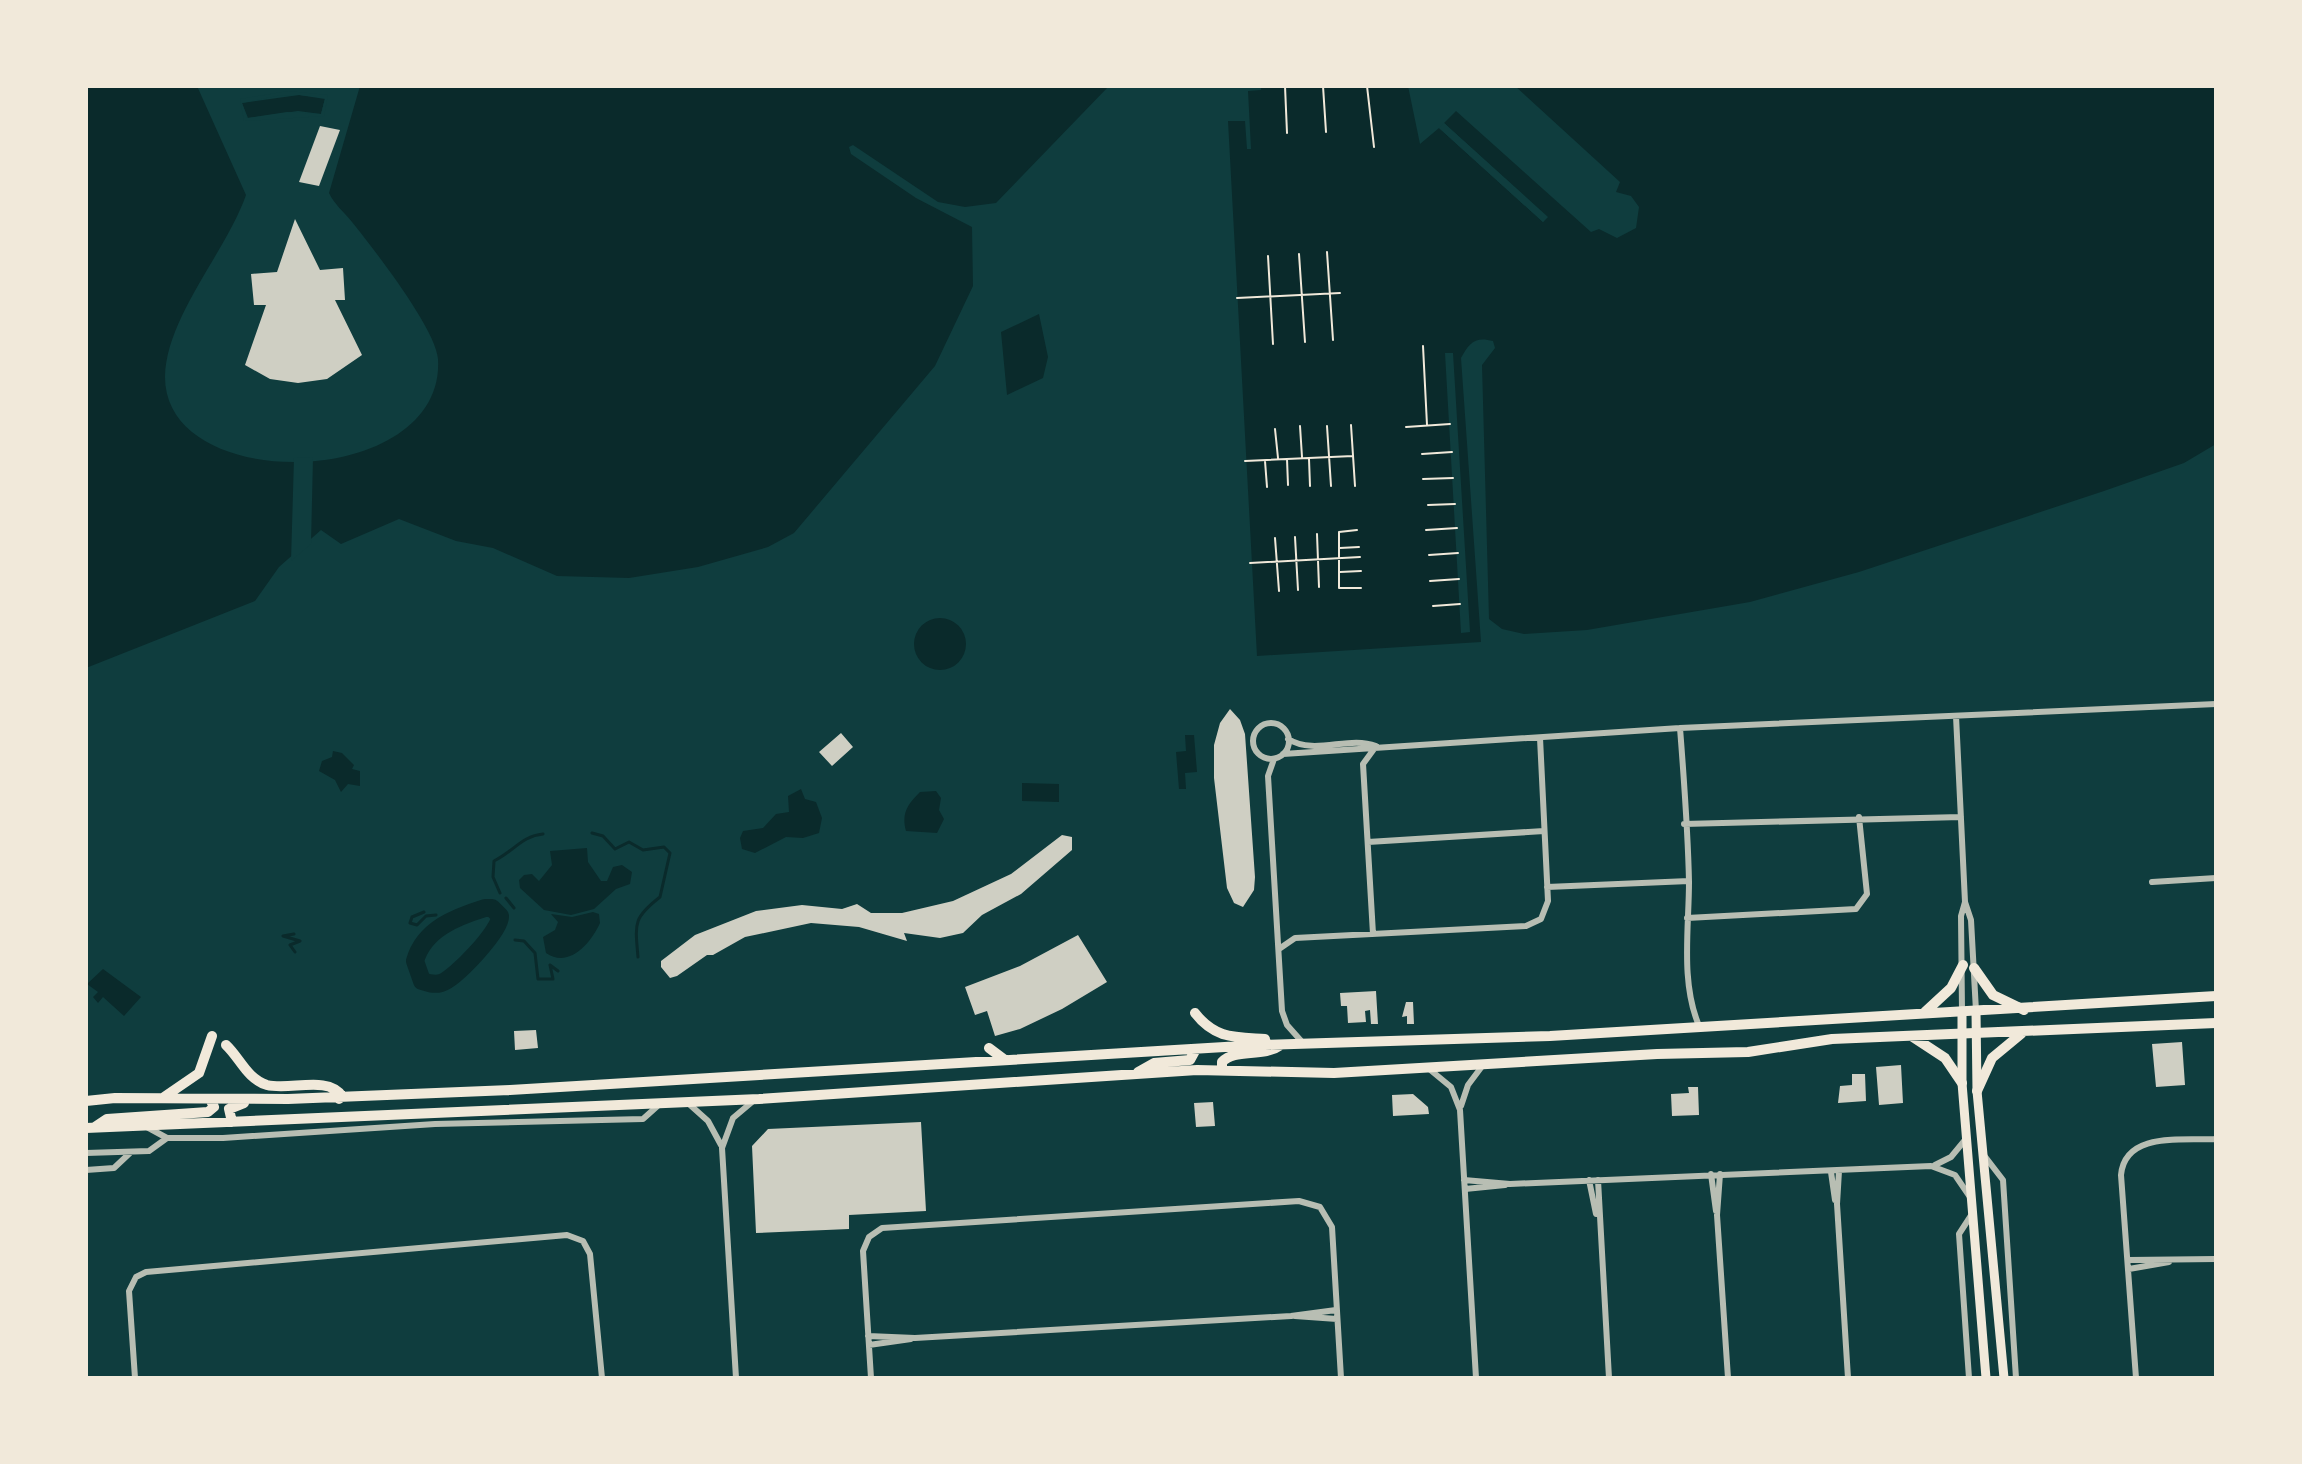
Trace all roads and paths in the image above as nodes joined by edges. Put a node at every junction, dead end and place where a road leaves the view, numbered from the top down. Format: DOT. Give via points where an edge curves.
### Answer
graph roads {
  1 [pos="1285,86"];
  2 [pos="1323,86"];
  3 [pos="1367,86"];
  4 [pos="1326,132"];
  5 [pos="1287,133"];
  6 [pos="1374,147"];
  7 [pos="1327,252"];
  8 [pos="1299,254"];
  9 [pos="1268,256"];
  10 [pos="1331,293"];
  11 [pos="1340,293"];
  12 [pos="1303,295"];
  13 [pos="1272,296"];
  14 [pos="1237,298"];
  15 [pos="1333,340"];
  16 [pos="1305,342"];
  17 [pos="1273,344"];
  18 [pos="1423,346"];
  19 [pos="1450,424"];
  20 [pos="1351,425"];
  21 [pos="1427,425"];
  22 [pos="1300,426"];
  23 [pos="1327,426"];
  24 [pos="1406,427"];
  25 [pos="1275,429"];
  26 [pos="1452,452"];
  27 [pos="1422,454"];
  28 [pos="1353,456"];
  29 [pos="1302,458"];
  30 [pos="1309,458"];
  31 [pos="1278,459"];
  32 [pos="1287,459"];
  33 [pos="1265,460"];
  34 [pos="1245,461"];
  35 [pos="1453,478"];
  36 [pos="1423,479"];
  37 [pos="1288,485"];
  38 [pos="1310,486"];
  39 [pos="1331,486"];
  40 [pos="1355,486"];
  41 [pos="1267,487"];
  42 [pos="1455,504"];
  43 [pos="1428,505"];
  44 [pos="1457,528"];
  45 [pos="1357,530"];
  46 [pos="1426,530"];
  47 [pos="1317,534"];
  48 [pos="1295,537"];
  49 [pos="1275,538"];
  50 [pos="1359,547"];
  51 [pos="1339,548"];
  52 [pos="1458,553"];
  53 [pos="1429,555"];
  54 [pos="1360,557"];
  55 [pos="1250,563"];
  56 [pos="1361,571"];
  57 [pos="1339,572"];
  58 [pos="1459,579"];
  59 [pos="1430,581"];
  60 [pos="1319,587"];
  61 [pos="1361,588"];
  62 [pos="1298,590"];
  63 [pos="1279,591"];
  64 [pos="1460,604"];
  65 [pos="1433,606"];
  66 [pos="2216,704"];
  67 [pos="1956,716"];
  68 [pos="1680,728"];
  69 [pos="1540,738"];
  70 [pos="1288,739"];
  71 [pos="1376,746"];
  72 [pos="1348,750"];
  73 [pos="1283,754"];
  74 [pos="1274,759"];
  75 [pos="1363,764"];
  76 [pos="1859,817"];
  77 [pos="1961,817"];
  78 [pos="1684,824"];
  79 [pos="1544,831"];
  80 [pos="1368,842"];
  81 [pos="2216,878"];
  82 [pos="1689,881"];
  83 [pos="2152,882"];
  84 [pos="1547,887"];
  85 [pos="1965,902"];
  86 [pos="1687,918"];
  87 [pos="1277,928"];
  88 [pos="1373,934"];
  89 [pos="1295,938"];
  90 [pos="1279,949"];
  91 [pos="1968,966"];
  92 [pos="2216,996"];
  93 [pos="2025,1010"];
  94 [pos="1962,1011"];
  95 [pos="1976,1011"];
  96 [pos="1925,1012"];
  97 [pos="1195,1013"];
  98 [pos="2216,1023"];
  99 [pos="1700,1028"];
  100 [pos="2022,1033"];
  101 [pos="1962,1034"];
  102 [pos="1976,1035"];
  103 [pos="212,1036"];
  104 [pos="1912,1036"];
  105 [pos="1303,1043"];
  106 [pos="1282,1044"];
  107 [pos="226,1045"];
  108 [pos="989,1048"];
  109 [pos="1196,1049"];
  110 [pos="1005,1060"];
  111 [pos="1483,1065"];
  112 [pos="1428,1068"];
  113 [pos="1222,1069"];
  114 [pos="1136,1073"];
  115 [pos="1962,1083"];
  116 [pos="1977,1091"];
  117 [pos="342,1096"];
  118 [pos="161,1099"];
  119 [pos="210,1099"];
  120 [pos="759,1099"];
  121 [pos="86,1101"];
  122 [pos="663,1101"];
  123 [pos="684,1101"];
  124 [pos="1460,1110"];
  125 [pos="232,1122"];
  126 [pos="142,1124"];
  127 [pos="90,1128"];
  128 [pos="167,1138"];
  129 [pos="1966,1138"];
  130 [pos="2216,1139"];
  131 [pos="722,1148"];
  132 [pos="132,1151"];
  133 [pos="86,1153"];
  134 [pos="1983,1154"];
  135 [pos="1931,1166"];
  136 [pos="86,1170"];
  137 [pos="1835,1171"];
  138 [pos="1711,1174"];
  139 [pos="1720,1174"];
  140 [pos="1464,1180"];
  141 [pos="1589,1180"];
  142 [pos="1598,1180"];
  143 [pos="1508,1184"];
  144 [pos="1465,1189"];
  145 [pos="1971,1198"];
  146 [pos="1972,1214"];
  147 [pos="1717,1215"];
  148 [pos="1598,1217"];
  149 [pos="2216,1259"];
  150 [pos="2129,1260"];
  151 [pos="2173,1261"];
  152 [pos="2129,1269"];
  153 [pos="1336,1310"];
  154 [pos="1291,1316"];
  155 [pos="1337,1319"];
  156 [pos="868,1336"];
  157 [pos="915,1338"];
  158 [pos="869,1345"];
  159 [pos="135,1378"];
  160 [pos="602,1378"];
  161 [pos="736,1378"];
  162 [pos="871,1378"];
  163 [pos="1341,1378"];
  164 [pos="1476,1378"];
  165 [pos="1609,1378"];
  166 [pos="1728,1378"];
  167 [pos="1848,1378"];
  168 [pos="1969,1378"];
  169 [pos="1986,1378"];
  170 [pos="2004,1378"];
  171 [pos="2016,1378"];
  172 [pos="2136,1378"];
  1 -- 5 [label="path"];
  2 -- 4 [label="path"];
  3 -- 6 [label="path"];
  7 -- 10 [label="path"];
  8 -- 12 [label="path"];
  9 -- 13 [label="path"];
  10 -- 11 [label="path"];
  10 -- 12 [label="path"];
  10 -- 15 [label="path"];
  12 -- 13 [label="path"];
  12 -- 16 [label="path"];
  13 -- 14 [label="path"];
  13 -- 17 [label="path"];
  18 -- 21 [label="path"];
  19 -- 21 [label="path"];
  20 -- 28 [label="path"];
  21 -- 24 [label="path"];
  22 -- 29 [label="path"];
  23 -- 39 [label="path"];
  25 -- 31 [label="path"];
  26 -- 27 [label="path"];
  28 -- 30 [label="path"];
  28 -- 40 [label="path"];
  29 -- 30 [label="path"];
  29 -- 32 [label="path"];
  30 -- 38 [label="path"];
  31 -- 32 [label="path"];
  31 -- 33 [label="path"];
  32 -- 37 [label="path"];
  33 -- 34 [label="path"];
  33 -- 41 [label="path"];
  35 -- 36 [label="path"];
  42 -- 43 [label="path"];
  44 -- 46 [label="path"];
  45 -- 51 [label="path" via="1339,532"];
  47 -- 60 [label="path"];
  48 -- 62 [label="path"];
  49 -- 63 [label="path"];
  50 -- 51 [label="path"];
  51 -- 57 [label="path"];
  52 -- 53 [label="path"];
  54 -- 55 [label="path"];
  56 -- 57 [label="path"];
  57 -- 61 [label="path" via="1339,588"];
  58 -- 59 [label="path"];
  64 -- 65 [label="path"];
  66 -- 67 [label="street"];
  67 -- 68 [label="street"];
  67 -- 77 [label="street"];
  68 -- 69 [label="street"];
  68 -- 78 [label="street"];
  69 -- 71 [label="street"];
  69 -- 79 [label="street"];
  70 -- 71 [label="street" via="1308,747"];
  70 -- 73 [label="street"];
  70 -- 74 [label="street" via="1273,724 1256,731 1256,751"];
  71 -- 72 [label="street"];
  71 -- 75 [label="street"];
  72 -- 73 [label="street"];
  72 -- 75 [label="street"];
  73 -- 74 [label="street"];
  74 -- 87 [label="street" via="1268,776"];
  75 -- 80 [label="street"];
  76 -- 77 [label="street"];
  76 -- 78 [label="street"];
  76 -- 86 [label="street" via="1867,894 1856,909"];
  77 -- 85 [label="street"];
  78 -- 82 [label="street"];
  79 -- 80 [label="street"];
  79 -- 84 [label="street"];
  80 -- 88 [label="street"];
  81 -- 83 [label="street"];
  82 -- 84 [label="street"];
  82 -- 86 [label="street"];
  84 -- 88 [label="street" via="1546,911 1531,925"];
  85 -- 91 [label="street" via="1961,916"];
  85 -- 91 [label="street" via="1971,920"];
  86 -- 99 [label="street" via="1693,1007"];
  87 -- 89 [label="street"];
  87 -- 90 [label="street"];
  88 -- 89 [label="street"];
  89 -- 90 [label="street"];
  90 -- 105 [label="street" via="1283,1016"];
  91 -- 93 [label="main road" via="1993,995"];
  91 -- 94 [label="street"];
  91 -- 95 [label="street"];
  91 -- 96 [label="main road"];
  92 -- 93 [label="main road"];
  93 -- 95 [label="main road"];
  94 -- 95 [label="main road"];
  94 -- 96 [label="main road"];
  94 -- 101 [label="main road"];
  95 -- 102 [label="main road"];
  96 -- 99 [label="main road"];
  97 -- 106 [label="main road" via="1217,1034"];
  98 -- 100 [label="main road"];
  99 -- 105 [label="main road"];
  100 -- 102 [label="main road"];
  100 -- 116 [label="main road" via="1992,1058"];
  101 -- 102 [label="main road"];
  101 -- 104 [label="main road"];
  101 -- 115 [label="main road"];
  102 -- 116 [label="main road"];
  103 -- 118 [label="main road" via="199,1073"];
  104 -- 111 [label="main road" via="1832,1039 1748,1052"];
  104 -- 115 [label="main road" via="1945,1058"];
  105 -- 106 [label="main road"];
  106 -- 109 [label="main road"];
  106 -- 113 [label="main road" via="1264,1054 1227,1057"];
  107 -- 117 [label="main road" via="258,1081 330,1087"];
  108 -- 110 [label="main road"];
  109 -- 110 [label="main road"];
  109 -- 114 [label="main road" via="1190,1060 1154,1063"];
  110 -- 117 [label="main road"];
  111 -- 112 [label="main road"];
  111 -- 124 [label="street" via="1468,1085"];
  112 -- 113 [label="main road" via="1334,1073"];
  112 -- 124 [label="street" via="1451,1087"];
  113 -- 114 [label="main road"];
  114 -- 120 [label="main road"];
  115 -- 129 [label="main road"];
  116 -- 134 [label="main road"];
  117 -- 119 [label="main road"];
  117 -- 125 [label="main road" via="330,1101 239,1103 229,1109"];
  118 -- 119 [label="main road"];
  118 -- 121 [label="main road"];
  119 -- 127 [label="main road" via="214,1107 208,1112 107,1119"];
  120 -- 123 [label="main road"];
  120 -- 131 [label="street" via="733,1118"];
  122 -- 123 [label="main road"];
  122 -- 125 [label="main road"];
  122 -- 128 [label="street" via="643,1119"];
  123 -- 131 [label="street" via="708,1121"];
  124 -- 140 [label="street"];
  125 -- 126 [label="main road"];
  126 -- 127 [label="main road"];
  126 -- 128 [label="street"];
  128 -- 132 [label="street" via="154,1150"];
  129 -- 135 [label="street" via="1951,1157"];
  129 -- 145 [label="main road"];
  130 -- 150 [label="street" via="2151,1143 2127,1154 2121,1175"];
  131 -- 161 [label="street"];
  132 -- 133 [label="street"];
  132 -- 136 [label="street" via="114,1168"];
  134 -- 170 [label="main road"];
  134 -- 171 [label="street" via="2003,1180"];
  135 -- 137 [label="street"];
  135 -- 145 [label="street" via="1955,1175"];
  137 -- 139 [label="street"];
  137 -- 167 [label="street"];
  138 -- 139 [label="street"];
  138 -- 142 [label="street"];
  138 -- 147 [label="street"];
  139 -- 147 [label="street"];
  140 -- 143 [label="street"];
  140 -- 144 [label="street"];
  141 -- 142 [label="street"];
  141 -- 143 [label="street"];
  141 -- 148 [label="street"];
  142 -- 148 [label="street"];
  143 -- 144 [label="street"];
  144 -- 164 [label="street"];
  145 -- 146 [label="main road"];
  146 -- 168 [label="street" via="1959,1234"];
  146 -- 169 [label="main road"];
  147 -- 166 [label="street"];
  148 -- 165 [label="street"];
  149 -- 151 [label="street"];
  150 -- 151 [label="street"];
  150 -- 152 [label="street"];
  151 -- 152 [label="street"];
  152 -- 172 [label="street"];
  153 -- 154 [label="street"];
  153 -- 155 [label="street"];
  153 -- 156 [label="street" via="1330,1222 1320,1207 1299,1201 887,1226 869,1237 863,1251"];
  154 -- 155 [label="street"];
  154 -- 157 [label="street"];
  155 -- 163 [label="street"];
  156 -- 157 [label="street"];
  156 -- 158 [label="street"];
  157 -- 158 [label="street"];
  158 -- 162 [label="street"];
  159 -- 160 [label="street" via="129,1291 136,1277 146,1272 567,1235 583,1241 590,1254"];
}
